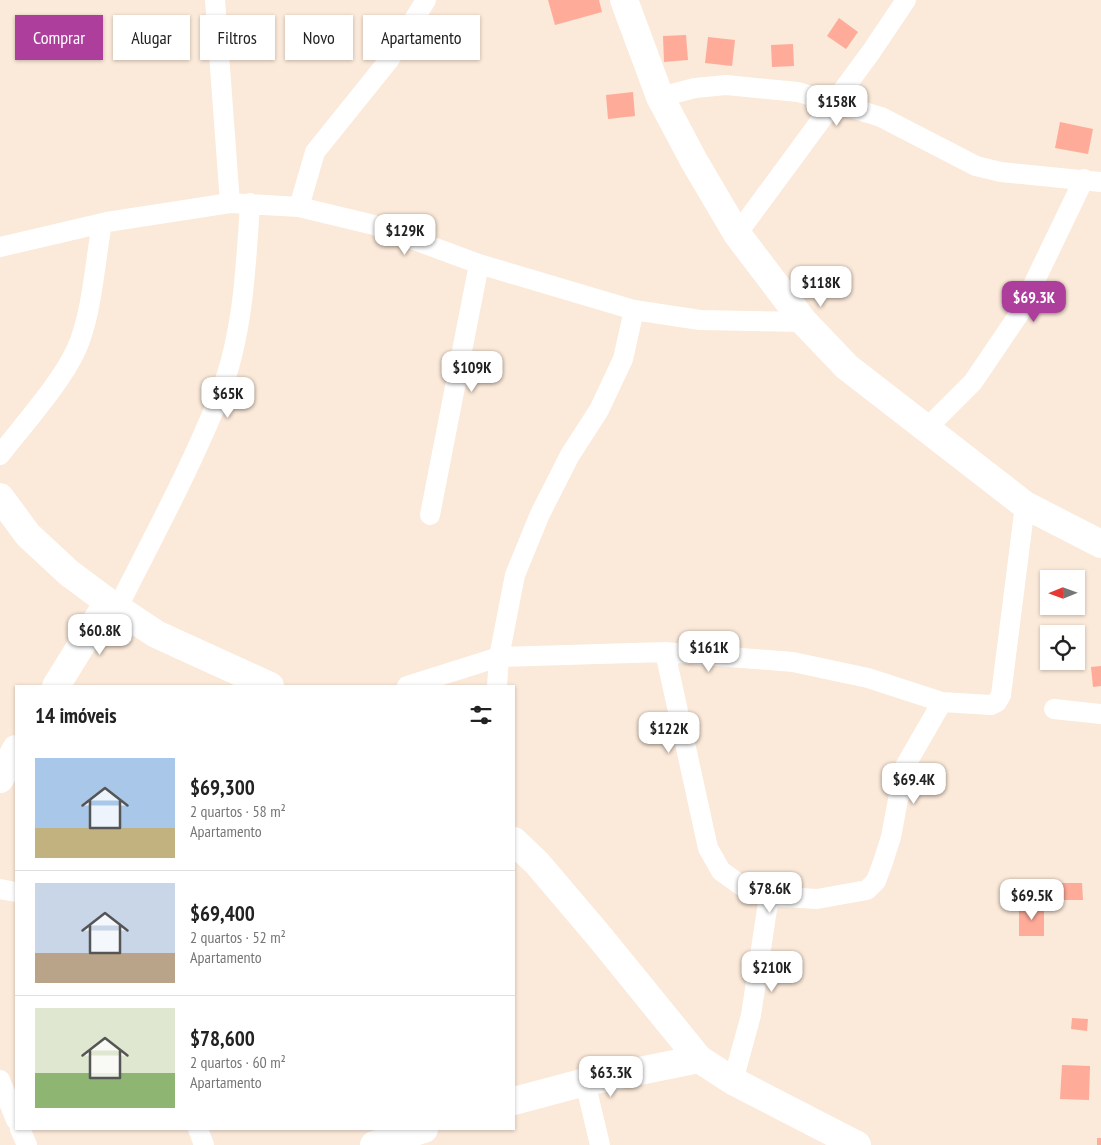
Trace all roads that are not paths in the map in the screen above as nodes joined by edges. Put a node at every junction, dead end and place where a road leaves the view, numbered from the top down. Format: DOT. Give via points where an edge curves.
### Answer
graph roads {
  1 [pos="215,0"];
  2 [pos="426,0"];
  3 [pos="624,0"];
  4 [pos="906,0"];
  5 [pos="660,97"];
  6 [pos="833,102"];
  7 [pos="1092,180"];
  8 [pos="230,203"];
  9 [pos="250,204"];
  10 [pos="299,206"];
  11 [pos="102,223"];
  12 [pos="737,234"];
  13 [pos="0,247"];
  14 [pos="479,264"];
  15 [pos="634,310"];
  16 [pos="804,322"];
  17 [pos="927,428"];
  18 [pos="0,455"];
  19 [pos="0,498"];
  20 [pos="1025,506"];
  21 [pos="430,514"];
  22 [pos="1101,544"];
  23 [pos="113,606"];
  24 [pos="665,652"];
  25 [pos="499,657"];
  26 [pos="233,679"];
  27 [pos="57,685"];
  28 [pos="265,685"];
  29 [pos="410,685"];
  30 [pos="497,685"];
  31 [pos="942,702"];
  32 [pos="1054,709"];
  33 [pos="1101,714"];
  34 [pos="15,753"];
  35 [pos="0,779"];
  36 [pos="515,841"];
  37 [pos="0,889"];
  38 [pos="15,892"];
  39 [pos="769,896"];
  40 [pos="699,1059"];
  41 [pos="0,1080"];
  42 [pos="733,1081"];
  43 [pos="585,1082"];
  44 [pos="515,1101"];
  45 [pos="15,1118"];
  46 [pos="20,1130"];
  47 [pos="198,1130"];
  48 [pos="421,1130"];
  49 [pos="27,1145"];
  50 [pos="204,1145"];
  51 [pos="374,1145"];
  52 [pos="600,1145"];
  53 [pos="857,1145"];
  1 -- 8 [label="street"];
  2 -- 10 [label="street" via="389,60 315,152"];
  3 -- 5 [label="street"];
  4 -- 6 [label="street"];
  5 -- 6 [label="street" via="695,88 726,85 798,92"];
  5 -- 12 [label="street"];
  6 -- 7 [label="street" via="881,117 976,166 1001,172"];
  6 -- 12 [label="street"];
  7 -- 17 [label="street" via="1019,314 973,382"];
  8 -- 9 [label="street"];
  8 -- 11 [label="street"];
  9 -- 10 [label="street"];
  9 -- 23 [label="street" via="245,281 219,396"];
  10 -- 14 [label="street" via="374,225"];
  11 -- 13 [label="street"];
  11 -- 18 [label="street" via="84,331 76,351"];
  12 -- 16 [label="street"];
  14 -- 15 [label="street"];
  14 -- 21 [label="street"];
  15 -- 16 [label="street" via="700,320"];
  15 -- 25 [label="street" via="623,359 599,410 570,455 540,514 515,575"];
  16 -- 17 [label="street" via="847,367"];
  17 -- 20 [label="street"];
  19 -- 23 [label="street" via="28,535 69,573"];
  20 -- 22 [label="street"];
  20 -- 31 [label="street" via="1001,695 991,705"];
  23 -- 26 [label="street"];
  23 -- 27 [label="street"];
  24 -- 25 [label="street"];
  24 -- 31 [label="street" via="793,662 868,678"];
  24 -- 39 [label="street" via="708,848 721,871 742,886"];
  25 -- 29 [label="street"];
  25 -- 30 [label="street"];
  26 -- 28 [label="street"];
  31 -- 39 [label="street" via="904,768 891,837 876,881 867,890 816,899"];
  32 -- 33 [label="street"];
  34 -- 35 [label="street"];
  36 -- 40 [label="street" via="574,906"];
  37 -- 38 [label="street"];
  39 -- 42 [label="street" via="751,1016"];
  40 -- 42 [label="street"];
  40 -- 43 [label="street"];
  41 -- 45 [label="street"];
  42 -- 53 [label="street"];
  43 -- 44 [label="street"];
  43 -- 52 [label="street"];
  46 -- 49 [label="street"];
  47 -- 50 [label="street"];
  48 -- 51 [label="street"];
}
